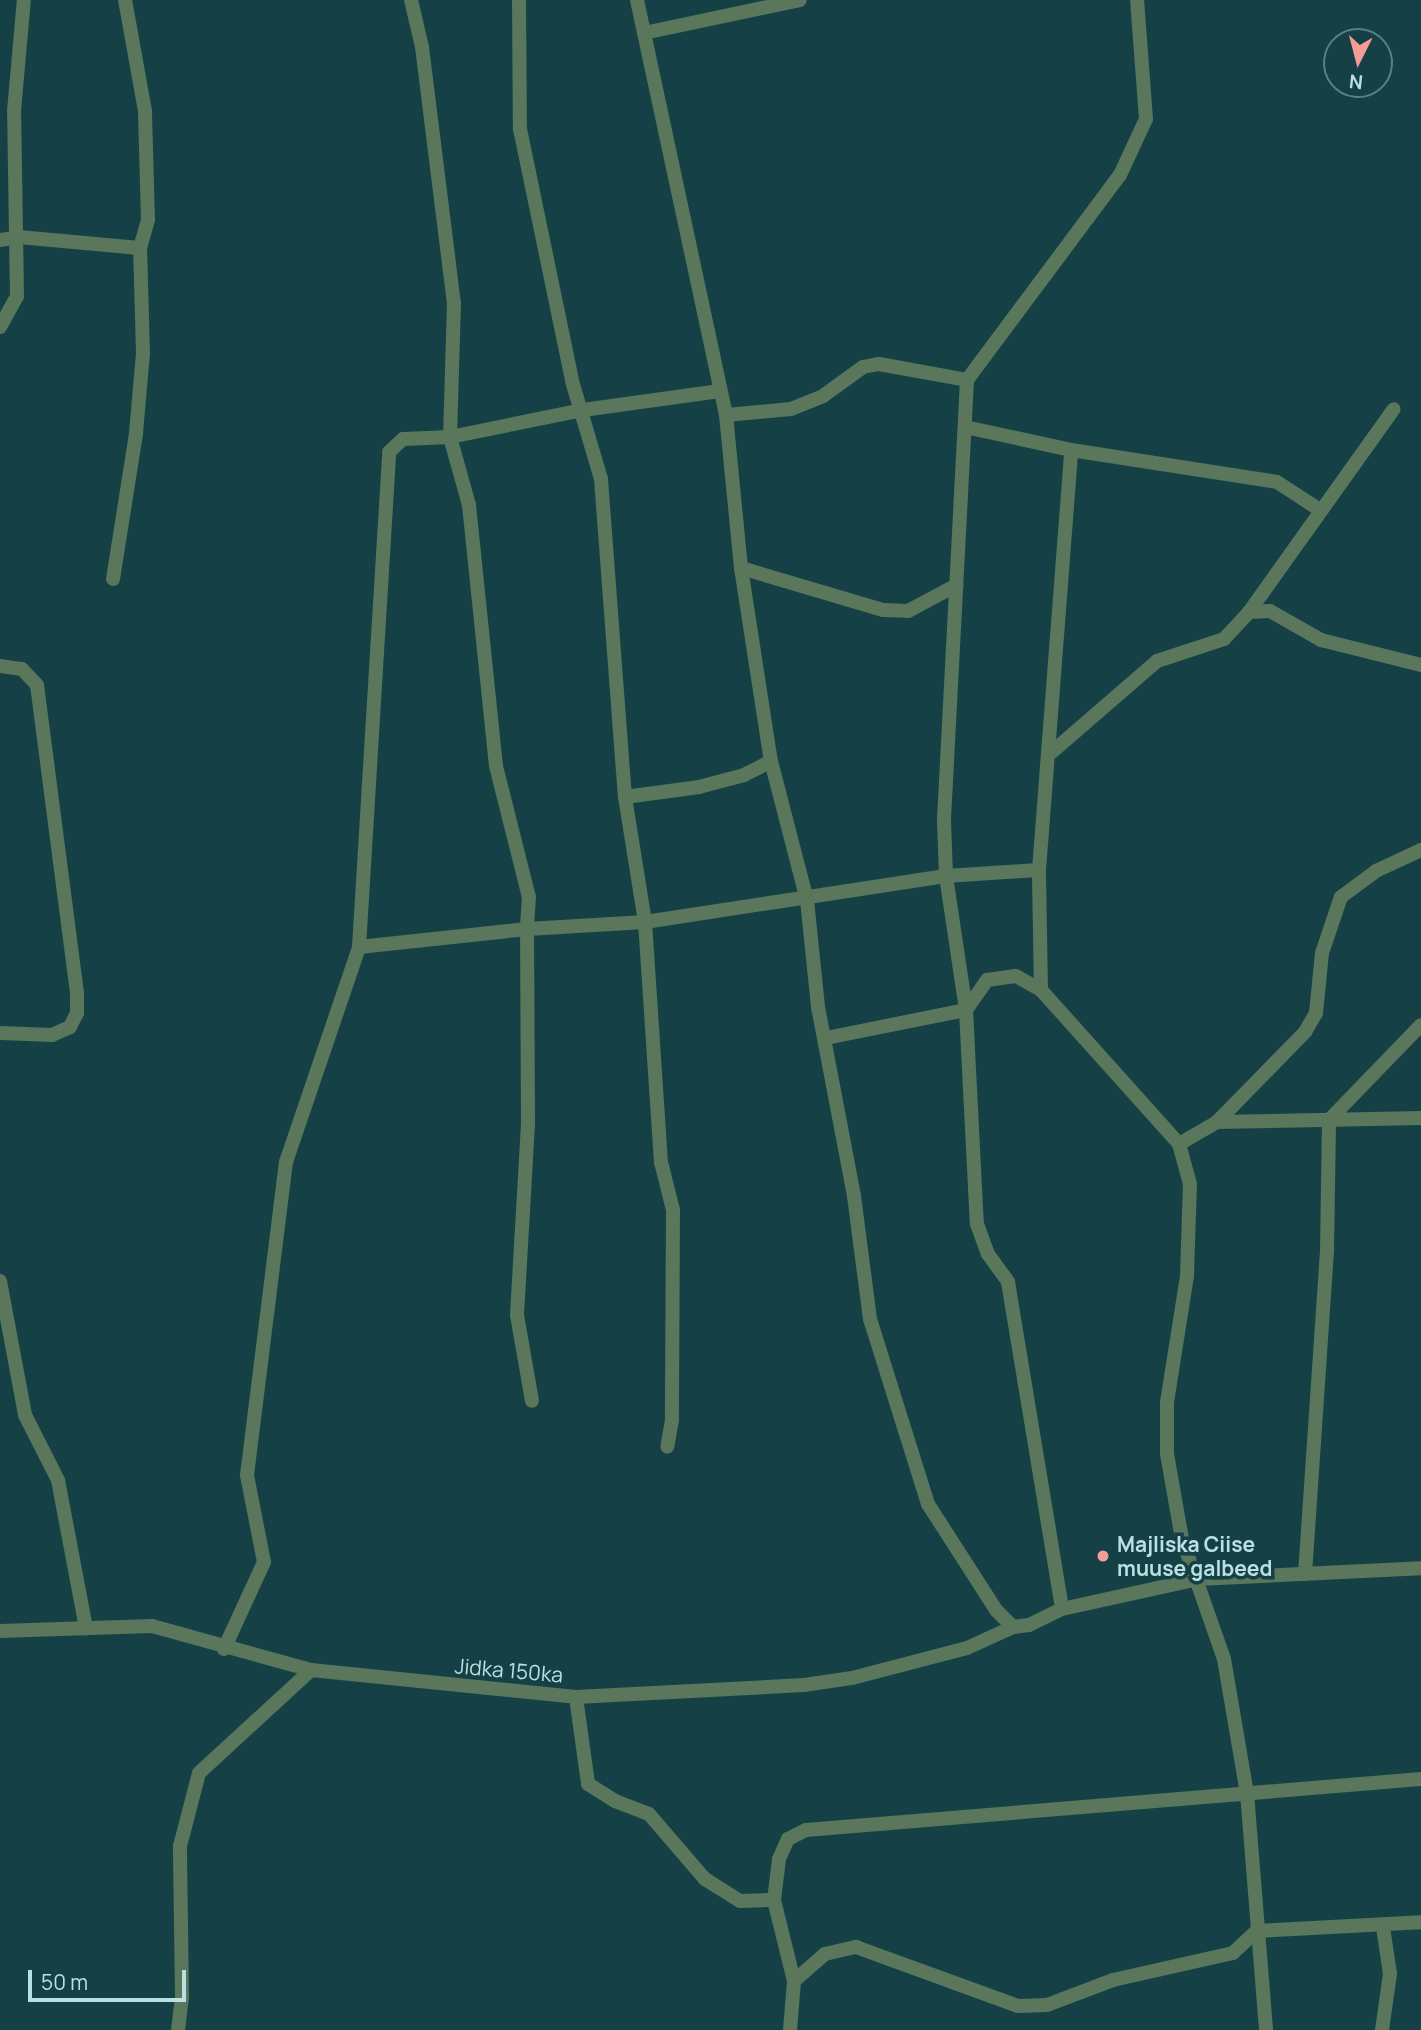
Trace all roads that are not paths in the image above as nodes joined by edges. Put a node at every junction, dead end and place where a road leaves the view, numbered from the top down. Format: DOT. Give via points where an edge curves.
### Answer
graph roads {
  1 [pos="24,0"];
  2 [pos="125,0"];
  3 [pos="411,0"];
  4 [pos="519,0"];
  5 [pos="637,0"];
  6 [pos="800,0"];
  7 [pos="1137,0"];
  8 [pos="644,33"];
  9 [pos="19,237"];
  10 [pos="0,240"];
  11 [pos="140,248"];
  12 [pos="0,327"];
  13 [pos="967,380"];
  14 [pos="720,391"];
  15 [pos="1394,409"];
  16 [pos="583,411"];
  17 [pos="726,415"];
  18 [pos="965,427"];
  19 [pos="450,437"];
  20 [pos="1071,450"];
  21 [pos="1320,510"];
  22 [pos="741,568"];
  23 [pos="113,579"];
  24 [pos="957,585"];
  25 [pos="1249,612"];
  26 [pos="1421,665"];
  27 [pos="0,666"];
  28 [pos="1052,752"];
  29 [pos="771,761"];
  30 [pos="625,797"];
  31 [pos="1421,850"];
  32 [pos="1039,870"];
  33 [pos="946,876"];
  34 [pos="807,900"];
  35 [pos="645,922"];
  36 [pos="527,929"];
  37 [pos="359,947"];
  38 [pos="1041,990"];
  39 [pos="966,1010"];
  40 [pos="1421,1025"];
  41 [pos="0,1033"];
  42 [pos="826,1038"];
  43 [pos="1421,1118"];
  44 [pos="1329,1120"];
  45 [pos="1217,1122"];
  46 [pos="1178,1143"];
  47 [pos="0,1282"];
  48 [pos="532,1401"];
  49 [pos="667,1447"];
  50 [pos="1421,1568"];
  51 [pos="1305,1574"];
  52 [pos="1199,1579"];
  53 [pos="1062,1609"];
  54 [pos="1013,1627"];
  55 [pos="86,1628"];
  56 [pos="0,1631"];
  57 [pos="225,1649"];
  58 [pos="311,1670"];
  59 [pos="576,1697"];
  60 [pos="1421,1779"];
  61 [pos="1247,1793"];
  62 [pos="774,1900"];
  63 [pos="1421,1922"];
  64 [pos="1383,1927"];
  65 [pos="1257,1931"];
  66 [pos="794,1981"];
  67 [pos="178,2030"];
  68 [pos="790,2030"];
  69 [pos="1266,2030"];
  70 [pos="1382,2030"];
  1 -- 9 [label="street" via="14,111"];
  2 -- 11 [label="street" via="145,111 148,220"];
  3 -- 19 [label="street" via="422,47 454,303"];
  4 -- 16 [label="street" via="520,129 572,380"];
  5 -- 8 [label="street"];
  6 -- 8 [label="street"];
  7 -- 13 [label="street" via="1146,119 1121,175"];
  8 -- 14 [label="street"];
  9 -- 10 [label="street"];
  9 -- 11 [label="street"];
  9 -- 12 [label="street" via="18,296"];
  11 -- 23 [label="street" via="142,367"];
  13 -- 17 [label="street" via="879,364 863,367 823,396 791,409"];
  13 -- 18 [label="street"];
  14 -- 16 [label="street"];
  14 -- 17 [label="street"];
  15 -- 21 [label="street"];
  16 -- 19 [label="street"];
  16 -- 30 [label="street" via="601,478"];
  17 -- 22 [label="street"];
  18 -- 20 [label="street"];
  18 -- 24 [label="street"];
  19 -- 36 [label="street" via="469,505 496,766 529,897"];
  19 -- 37 [label="street" via="403,439 389,452"];
  20 -- 21 [label="street" via="1277,482"];
  20 -- 28 [label="street"];
  21 -- 25 [label="street"];
  22 -- 24 [label="street" via="883,610 908,611"];
  22 -- 29 [label="street"];
  24 -- 33 [label="street" via="944,821"];
  25 -- 26 [label="street" via="1270,611 1321,640"];
  25 -- 28 [label="street" via="1224,639 1157,661"];
  27 -- 41 [label="street" via="22,669 37,685 77,1013 70,1027 52,1035"];
  28 -- 32 [label="street"];
  29 -- 30 [label="street" via="744,775 699,787"];
  29 -- 34 [label="street"];
  30 -- 35 [label="street"];
  31 -- 45 [label="street" via="1376,872 1341,897 1322,953 1316,1013 1305,1032"];
  32 -- 33 [label="street"];
  32 -- 38 [label="street"];
  33 -- 34 [label="street"];
  33 -- 39 [label="street"];
  34 -- 35 [label="street"];
  34 -- 42 [label="street" via="818,1007"];
  35 -- 36 [label="street"];
  35 -- 49 [label="street" via="661,1162 673,1210 672,1420"];
  36 -- 37 [label="street"];
  36 -- 48 [label="street" via="528,1124 517,1315"];
  37 -- 57 [label="street" via="286,1162 247,1475 264,1562"];
  38 -- 39 [label="street" via="1016,976 988,980"];
  38 -- 46 [label="street"];
  39 -- 42 [label="street"];
  39 -- 53 [label="street" via="977,1224 988,1254 1008,1282"];
  40 -- 44 [label="street"];
  42 -- 54 [label="street" via="870,1318 929,1504 996,1610"];
  43 -- 44 [label="street"];
  44 -- 45 [label="street"];
  44 -- 51 [label="street" via="1326,1249"];
  45 -- 46 [label="street"];
  46 -- 52 [label="street" via="1190,1184 1187,1276 1167,1402 1167,1454 1182,1539"];
  47 -- 55 [label="street" via="25,1415 58,1480"];
  50 -- 51 [label="street, Jidka 150ka"];
  51 -- 52 [label="street, Jidka 150ka"];
  52 -- 53 [label="street, Jidka 150ka"];
  52 -- 61 [label="street" via="1224,1659"];
  53 -- 54 [label="street, Jidka 150ka" via="1029,1625"];
  54 -- 59 [label="street, Jidka 150ka" via="967,1648 852,1678 804,1685"];
  55 -- 56 [label="street, Jidka 150ka"];
  55 -- 57 [label="street, Jidka 150ka" via="152,1626"];
  57 -- 58 [label="street, Jidka 150ka"];
  58 -- 59 [label="street, Jidka 150ka"];
  58 -- 67 [label="street" via="199,1773 180,1846 182,1997"];
  59 -- 62 [label="street" via="588,1784 649,1814 705,1880 740,1901"];
  60 -- 61 [label="street"];
  61 -- 62 [label="street" via="806,1830 788,1839 779,1859"];
  61 -- 65 [label="street"];
  62 -- 66 [label="street"];
  63 -- 64 [label="street"];
  64 -- 65 [label="street"];
  64 -- 70 [label="street" via="1390,1974"];
  65 -- 66 [label="street" via="1233,1952 1113,1980 1047,2005 1018,2006 856,1947 825,1954"];
  65 -- 69 [label="street"];
  66 -- 68 [label="street"];
}
